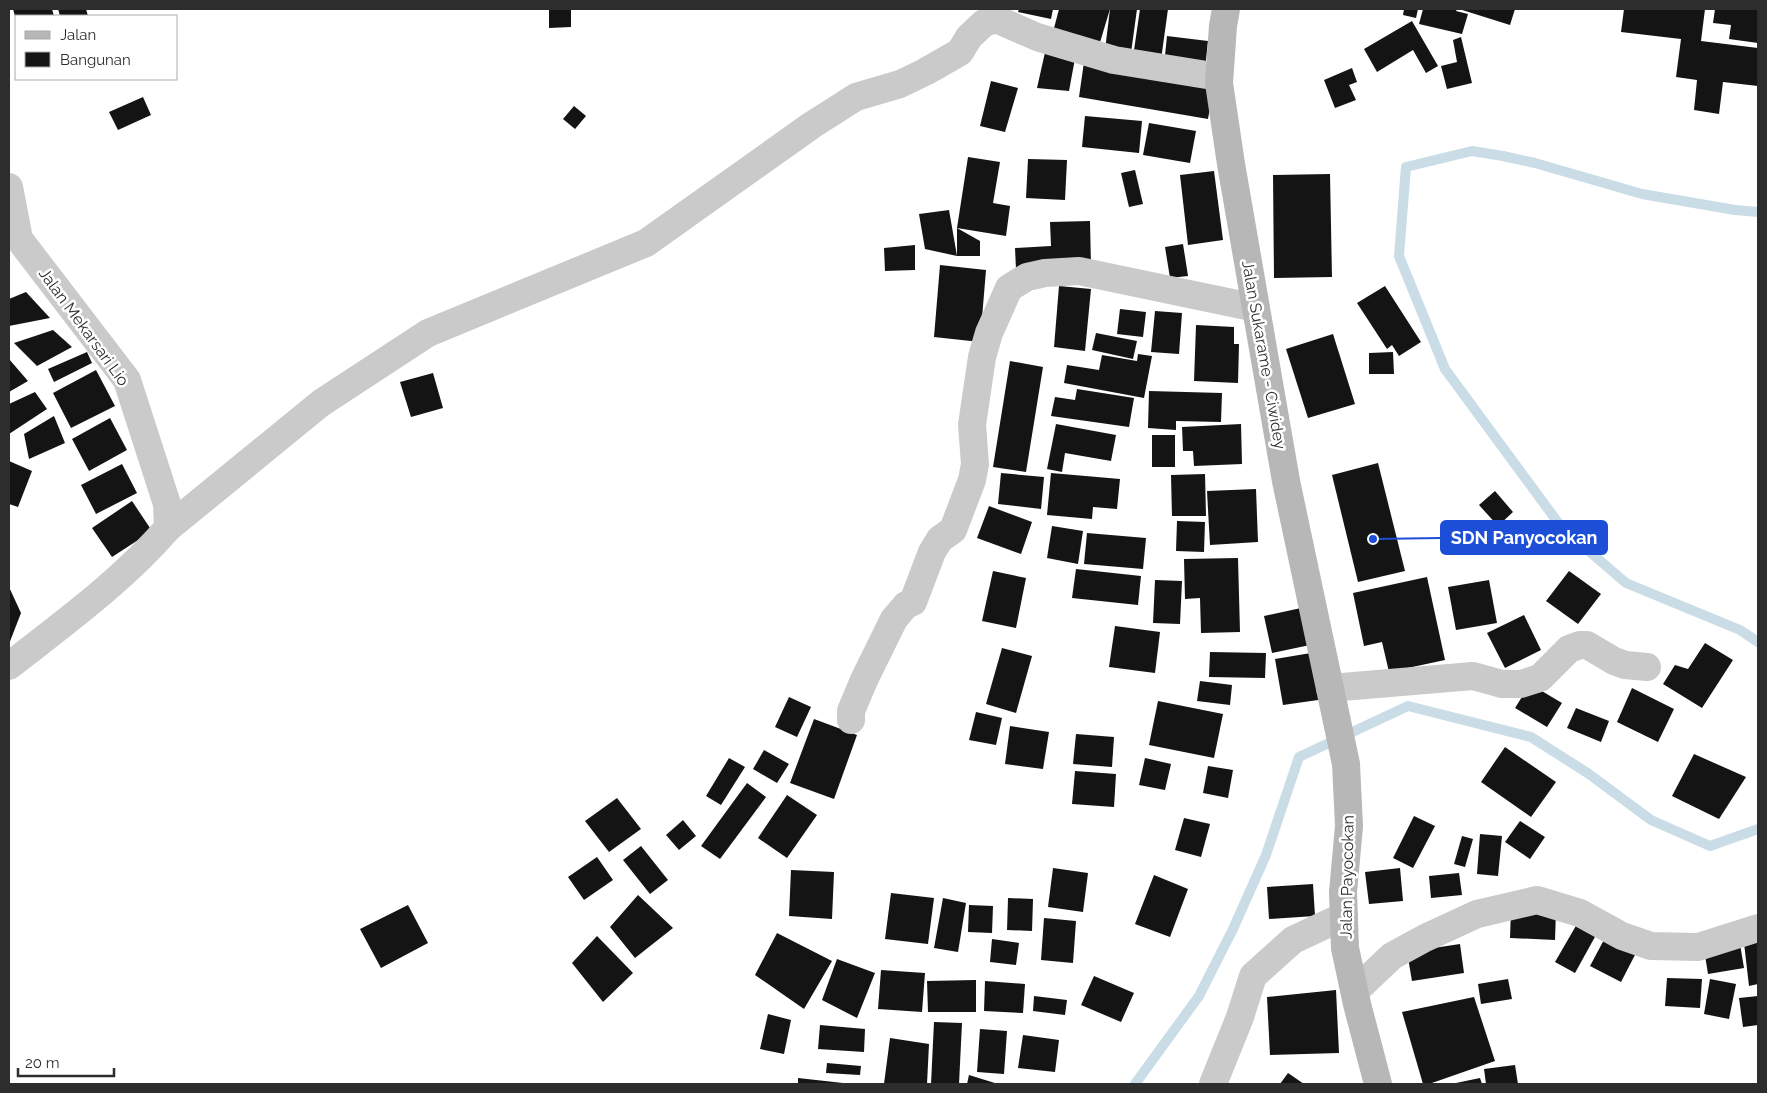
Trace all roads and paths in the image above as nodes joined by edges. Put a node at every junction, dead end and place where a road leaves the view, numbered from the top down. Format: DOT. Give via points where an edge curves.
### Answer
graph roads {
  1 [pos="1226,9"];
  2 [pos="1219,77"];
  3 [pos="9,187"];
  4 [pos="1256,308"];
  5 [pos="168,528"];
  6 [pos="9,666"];
  7 [pos="1647,667"];
  8 [pos="1330,693"];
  9 [pos="851,720"];
  10 [pos="1344,916"];
  11 [pos="1757,930"];
  12 [pos="1355,991"];
  13 [pos="1213,1084"];
  14 [pos="1378,1084"];
  1 -- 2 [label="street, Jalan Sukarame - Ciwidey"];
  2 -- 4 [label="street, Jalan Sukarame - Ciwidey"];
  2 -- 5 [label="street" via="1114,60 1036,37 996,19 984,23 960,52 900,84 856,97 646,243 428,333 321,403"];
  3 -- 5 [label="street, Jalan Mekarsari Lio" via="19,239 127,380 167,504"];
  4 -- 8 [label="street, Jalan Sukarame - Ciwidey" via="1286,481"];
  4 -- 9 [label="street" via="1078,271 1027,277 1009,288 982,357 972,425 975,464 965,500 953,530 940,539 932,552 912,602 894,619 851,711"];
  5 -- 6 [label="street" via="95,599"];
  7 -- 8 [label="street" via="1625,665 1587,645 1580,645 1569,649 1540,678 1521,684 1502,684 1473,676"];
  8 -- 10 [label="street, Jalan Payocokan" via="1346,764 1349,826"];
  10 -- 12 [label="street, Jalan Payocokan" via="1345,948"];
  10 -- 13 [label="street" via="1293,940 1252,976"];
  11 -- 12 [label="street" via="1698,947 1651,946 1622,936 1580,913 1537,900 1477,914 1425,938 1392,956"];
  12 -- 14 [label="street, Jalan Payocokan"];
}
